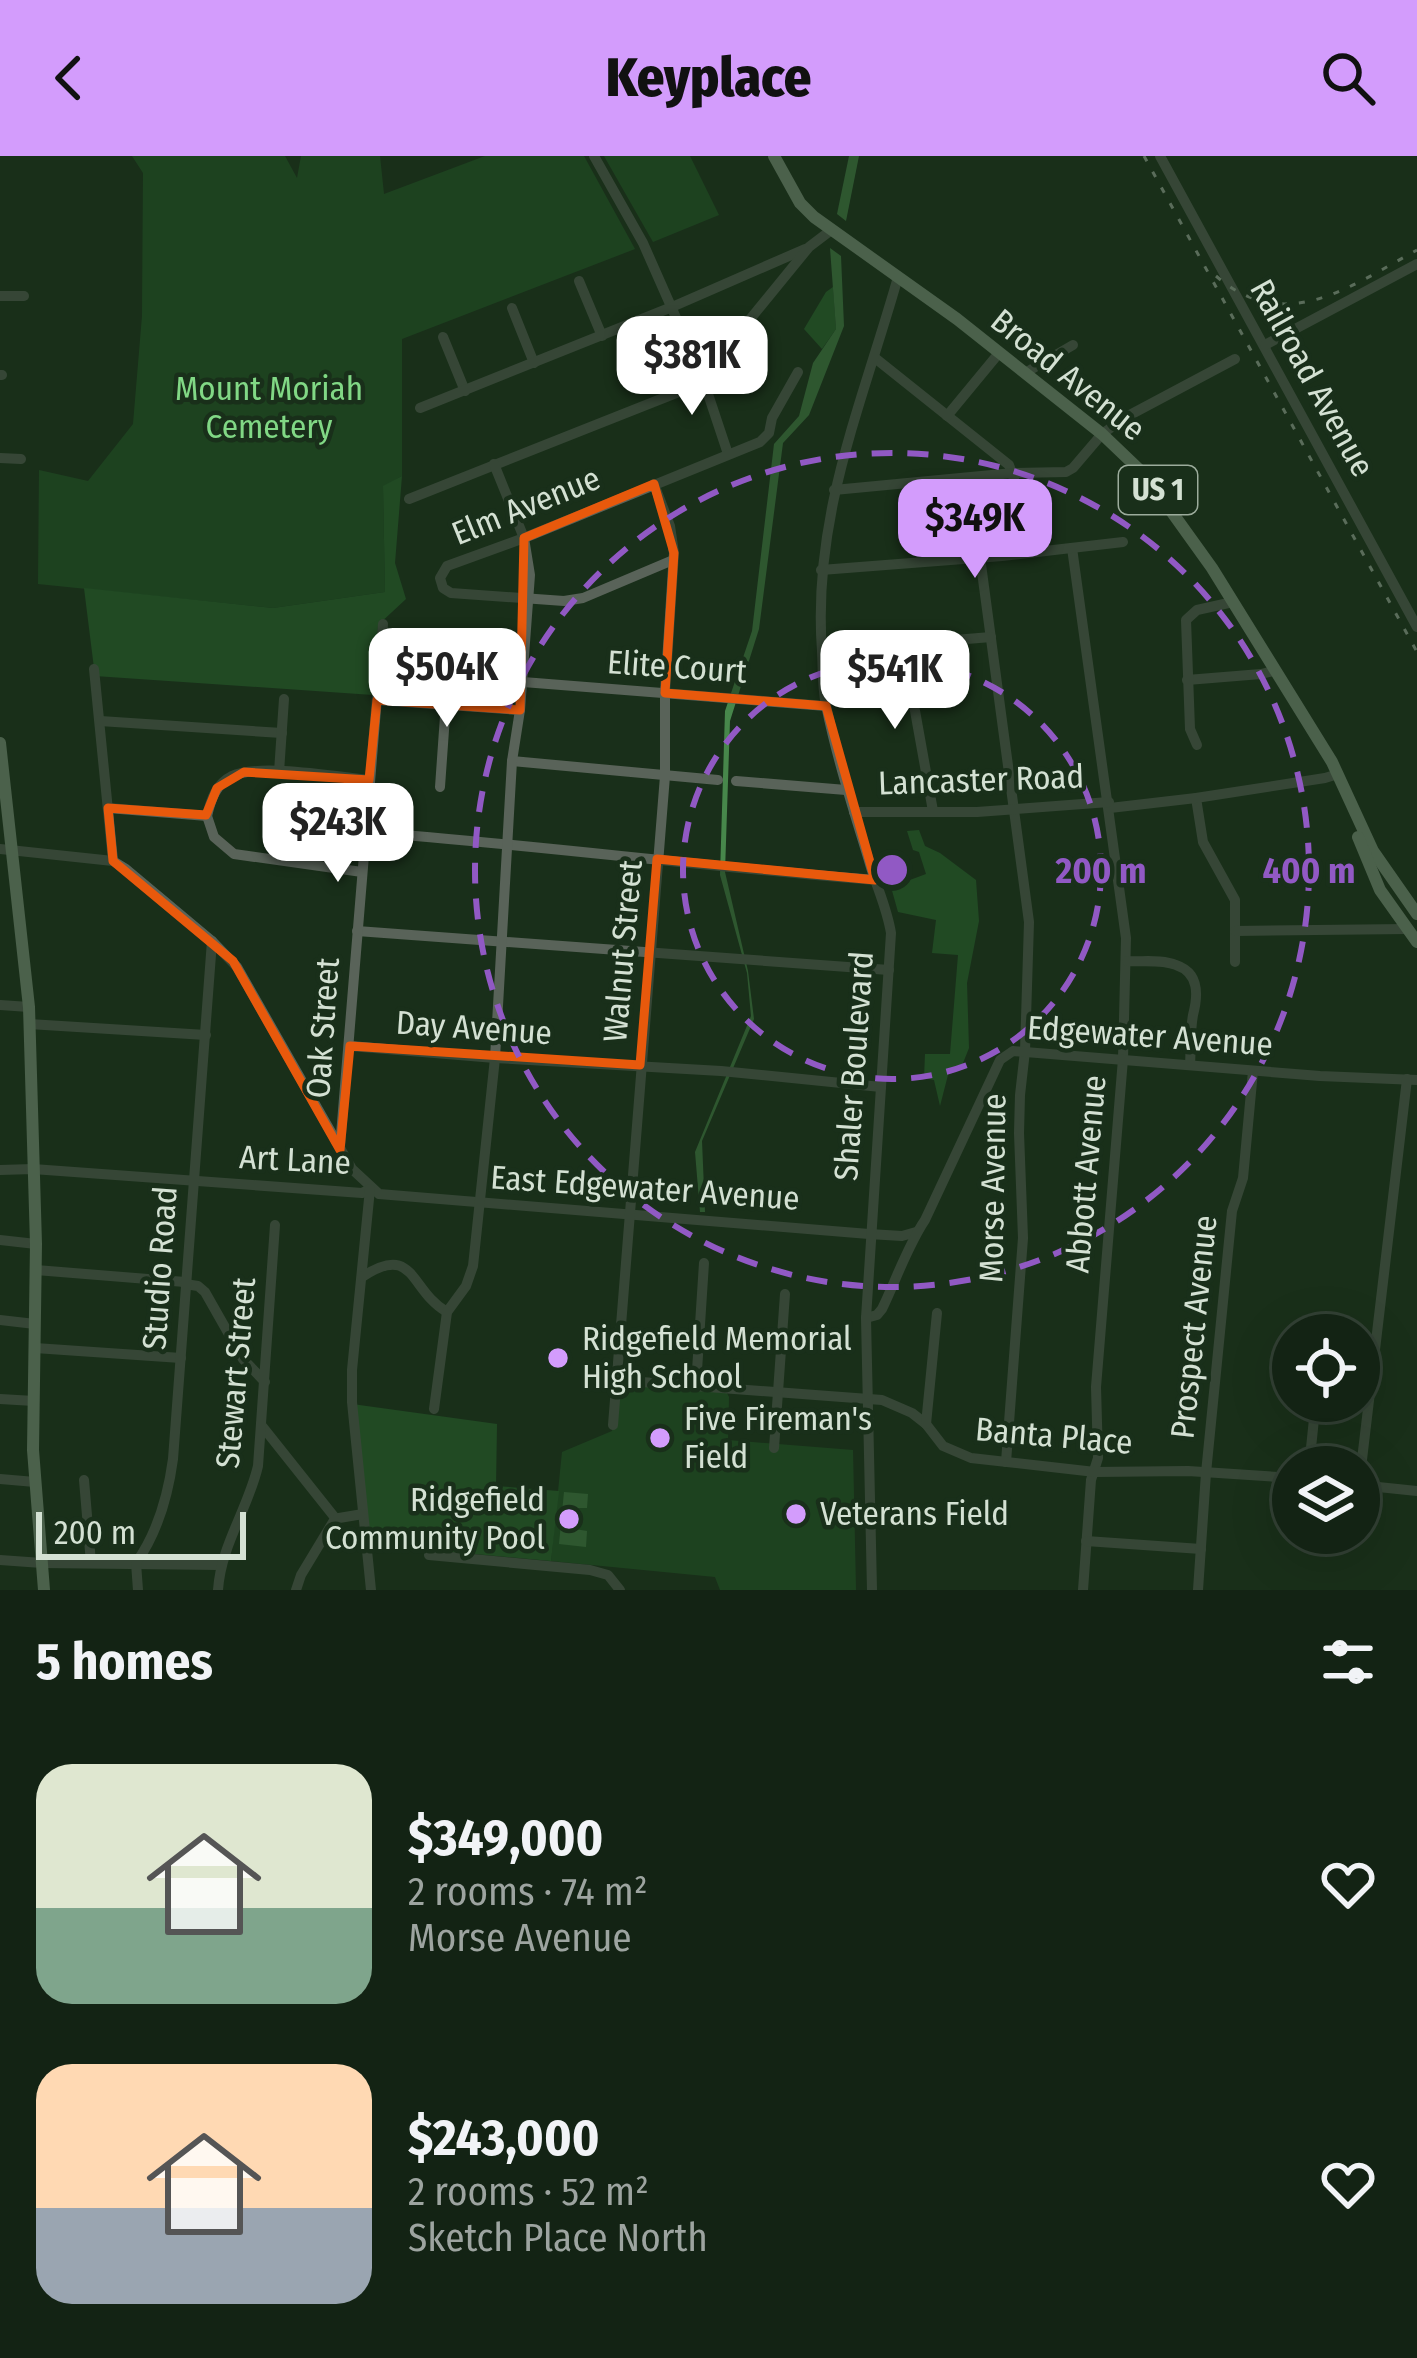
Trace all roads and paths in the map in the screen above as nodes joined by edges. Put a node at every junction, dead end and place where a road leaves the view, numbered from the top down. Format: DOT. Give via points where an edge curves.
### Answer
graph roads {
  1 [pos="594,156"];
  2 [pos="774,156"];
  3 [pos="1160,156"];
  4 [pos="830,231"];
  5 [pos="809,248"];
  6 [pos="1417,265"];
  7 [pos="898,277"];
  8 [pos="579,280"];
  9 [pos="0,296"];
  10 [pos="24,296"];
  11 [pos="512,308"];
  12 [pos="672,308"];
  13 [pos="681,329"];
  14 [pos="602,336"];
  15 [pos="442,337"];
  16 [pos="1073,345"];
  17 [pos="1265,345"];
  18 [pos="999,353"];
  19 [pos="875,358"];
  20 [pos="1235,359"];
  21 [pos="534,363"];
  22 [pos="695,365"];
  23 [pos="798,372"];
  24 [pos="1025,373"];
  25 [pos="704,382"];
  26 [pos="465,391"];
  27 [pos="420,408"];
  28 [pos="947,416"];
  29 [pos="1102,434"];
  30 [pos="728,454"];
  31 [pos="0,458"];
  32 [pos="21,459"];
  33 [pos="494,464"];
  34 [pos="1013,473"];
  35 [pos="654,484"];
  36 [pos="834,490"];
  37 [pos="409,499"];
  38 [pos="524,538"];
  39 [pos="1123,542"];
  40 [pos="1072,548"];
  41 [pos="1018,554"];
  42 [pos="980,557"];
  43 [pos="674,560"];
  44 [pos="821,570"];
  45 [pos="529,599"];
  46 [pos="1233,602"];
  47 [pos="383,624"];
  48 [pos="1417,627"];
  49 [pos="991,638"];
  50 [pos="903,644"];
  51 [pos="450,645"];
  52 [pos="822,651"];
  53 [pos="94,669"];
  54 [pos="1274,671"];
  55 [pos="1186,680"];
  56 [pos="523,682"];
  57 [pos="664,693"];
  58 [pos="284,699"];
  59 [pos="377,700"];
  60 [pos="445,706"];
  61 [pos="826,706"];
  62 [pos="520,710"];
  63 [pos="100,722"];
  64 [pos="282,734"];
  65 [pos="0,743"];
  66 [pos="1197,746"];
  67 [pos="512,761"];
  68 [pos="1,771"];
  69 [pos="279,772"];
  70 [pos="1337,773"];
  71 [pos="664,776"];
  72 [pos="369,779"];
  73 [pos="718,780"];
  74 [pos="736,782"];
  75 [pos="440,787"];
  76 [pos="846,790"];
  77 [pos="1196,798"];
  78 [pos="1109,805"];
  79 [pos="1351,806"];
  80 [pos="108,808"];
  81 [pos="1015,809"];
  82 [pos="933,811"];
  83 [pos="854,812"];
  84 [pos="207,816"];
  85 [pos="367,832"];
  86 [pos="507,843"];
  87 [pos="5,850"];
  88 [pos="657,859"];
  89 [pos="113,861"];
  90 [pos="362,872"];
  91 [pos="875,880"];
  92 [pos="1417,914"];
  93 [pos="1412,927"];
  94 [pos="357,931"];
  95 [pos="1235,932"];
  96 [pos="500,939"];
  97 [pos="212,941"];
  98 [pos="1417,942"];
  99 [pos="649,951"];
  100 [pos="233,961"];
  101 [pos="1126,962"];
  102 [pos="1234,962"];
  103 [pos="211,969"];
  104 [pos="889,970"];
  105 [pos="0,1005"];
  106 [pos="29,1007"];
  107 [pos="29,1024"];
  108 [pos="206,1034"];
  109 [pos="350,1046"];
  110 [pos="1025,1051"];
  111 [pos="494,1058"];
  112 [pos="1123,1060"];
  113 [pos="640,1065"];
  114 [pos="1190,1065"];
  115 [pos="1253,1071"];
  116 [pos="1412,1080"];
  117 [pos="881,1087"];
  118 [pos="340,1150"];
  119 [pos="0,1169"];
  120 [pos="33,1169"];
  121 [pos="193,1181"];
  122 [pos="370,1189"];
  123 [pos="478,1202"];
  124 [pos="629,1215"];
  125 [pos="275,1225"];
  126 [pos="916,1232"];
  127 [pos="869,1234"];
  128 [pos="0,1240"];
  129 [pos="36,1244"];
  130 [pos="704,1263"];
  131 [pos="36,1270"];
  132 [pos="362,1277"];
  133 [pos="185,1283"];
  134 [pos="784,1294"];
  135 [pos="447,1312"];
  136 [pos="937,1313"];
  137 [pos="1374,1314"];
  138 [pos="866,1318"];
  139 [pos="0,1320"];
  140 [pos="35,1324"];
  141 [pos="35,1348"];
  142 [pos="181,1358"];
  143 [pos="615,1379"];
  144 [pos="265,1382"];
  145 [pos="696,1386"];
  146 [pos="778,1393"];
  147 [pos="0,1399"];
  148 [pos="868,1399"];
  149 [pos="34,1402"];
  150 [pos="434,1409"];
  151 [pos="926,1424"];
  152 [pos="613,1425"];
  153 [pos="262,1426"];
  154 [pos="774,1448"];
  155 [pos="1006,1462"];
  156 [pos="1095,1472"];
  157 [pos="1206,1473"];
  158 [pos="1272,1477"];
  159 [pos="0,1479"];
  160 [pos="84,1480"];
  161 [pos="35,1482"];
  162 [pos="1380,1487"];
  163 [pos="1417,1491"];
  164 [pos="363,1514"];
  165 [pos="336,1519"];
  166 [pos="1086,1541"];
  167 [pos="1201,1549"];
  168 [pos="429,1555"];
  169 [pos="0,1560"];
  170 [pos="42,1563"];
  171 [pos="91,1563"];
  172 [pos="136,1563"];
  173 [pos="221,1565"];
  174 [pos="44,1590"];
  175 [pos="138,1590"];
  176 [pos="218,1590"];
  177 [pos="296,1590"];
  178 [pos="371,1590"];
  179 [pos="620,1590"];
  180 [pos="872,1590"];
  181 [pos="1082,1590"];
  182 [pos="1198,1590"];
  1 -- 12 [label="street"];
  2 -- 4 [label="main road, Broad Avenue / US 1" via="800,202"];
  3 -- 17 [label="street, Railroad Avenue"];
  4 -- 5 [label="street"];
  4 -- 7 [label="main road, Broad Avenue / US 1"];
  5 -- 12 [label="street"];
  5 -- 25 [label="street"];
  6 -- 17 [label="street"];
  7 -- 18 [label="main road, Broad Avenue / US 1"];
  7 -- 19 [label="street, Shaler Boulevard"];
  8 -- 14 [label="street"];
  9 -- 10 [label="street"];
  11 -- 21 [label="street"];
  12 -- 13 [label="street"];
  12 -- 14 [label="street"];
  14 -- 21 [label="street"];
  15 -- 26 [label="street"];
  16 -- 24 [label="street"];
  17 -- 48 [label="street, Railroad Avenue"];
  18 -- 24 [label="main road, Broad Avenue / US 1"];
  18 -- 28 [label="street"];
  19 -- 28 [label="street"];
  19 -- 36 [label="street, Shaler Boulevard"];
  20 -- 29 [label="street"];
  21 -- 26 [label="street"];
  22 -- 25 [label="street"];
  23 -- 30 [label="street, Elm Avenue" via="769,434"];
  24 -- 29 [label="main road, Broad Avenue / US 1"];
  25 -- 30 [label="street"];
  25 -- 33 [label="street"];
  26 -- 27 [label="street"];
  28 -- 34 [label="street"];
  29 -- 34 [label="street" via="1066,472"];
  29 -- 46 [label="main road, Broad Avenue / US 1" via="1160,492"];
  30 -- 35 [label="street, Elm Avenue"];
  31 -- 32 [label="street"];
  33 -- 37 [label="street"];
  33 -- 38 [label="street"];
  34 -- 36 [label="street"];
  34 -- 41 [label="street"];
  35 -- 38 [label="street, Elm Avenue"];
  35 -- 43 [label="street, Walnut Street"];
  36 -- 44 [label="street, Shaler Boulevard"];
  38 -- 45 [label="street"];
  38 -- 45 [label="street, Elm Avenue" via="447,566 440,584 451,593"];
  39 -- 40 [label="street"];
  40 -- 41 [label="street"];
  40 -- 78 [label="street, Abbott Avenue"];
  41 -- 42 [label="street"];
  42 -- 44 [label="street"];
  42 -- 49 [label="street, Morse Avenue"];
  43 -- 45 [label="street" via="583,598"];
  43 -- 57 [label="street, Walnut Street"];
  44 -- 52 [label="street, Shaler Boulevard"];
  45 -- 56 [label="street"];
  46 -- 54 [label="main road, Broad Avenue / US 1"];
  46 -- 55 [label="street" via="1187,617"];
  47 -- 59 [label="street, Oak Street"];
  49 -- 50 [label="street"];
  49 -- 81 [label="street, Morse Avenue"];
  50 -- 52 [label="street"];
  50 -- 82 [label="street"];
  51 -- 60 [label="street"];
  52 -- 61 [label="street, Shaler Boulevard"];
  53 -- 63 [label="street"];
  54 -- 55 [label="street"];
  54 -- 70 [label="main road, Broad Avenue / US 1"];
  55 -- 66 [label="street"];
  56 -- 57 [label="street, Elite Court"];
  56 -- 62 [label="street"];
  57 -- 61 [label="street, Elite Court"];
  57 -- 71 [label="street, Walnut Street"];
  58 -- 64 [label="street"];
  59 -- 60 [label="street"];
  59 -- 72 [label="street, Oak Street"];
  60 -- 62 [label="street"];
  60 -- 75 [label="street"];
  61 -- 76 [label="street, Shaler Boulevard"];
  62 -- 67 [label="street"];
  63 -- 64 [label="street"];
  63 -- 80 [label="street"];
  64 -- 69 [label="street"];
  65 -- 68 [label="main road"];
  67 -- 71 [label="street"];
  67 -- 86 [label="street"];
  68 -- 87 [label="main road"];
  69 -- 72 [label="street"];
  69 -- 84 [label="street" via="230,777"];
  70 -- 77 [label="street, Lancaster Road"];
  70 -- 79 [label="main road, Broad Avenue / US 1"];
  71 -- 73 [label="street"];
  71 -- 88 [label="street, Walnut Street"];
  72 -- 85 [label="street, Oak Street"];
  74 -- 76 [label="street, Lancaster Road"];
  76 -- 83 [label="street, Shaler Boulevard"];
  77 -- 78 [label="street, Lancaster Road"];
  77 -- 95 [label="street" via="1203,842 1234,900"];
  78 -- 81 [label="street, Lancaster Road"];
  78 -- 101 [label="street, Abbott Avenue"];
  79 -- 92 [label="main road, US 1"];
  79 -- 93 [label="main road, US 1" via="1370,869"];
  80 -- 84 [label="street"];
  80 -- 89 [label="street"];
  81 -- 82 [label="street, Lancaster Road"];
  81 -- 110 [label="street, Morse Avenue" via="1029,922"];
  82 -- 83 [label="street, Lancaster Road"];
  83 -- 91 [label="street, Shaler Boulevard"];
  84 -- 90 [label="street" via="214,837 234,854"];
  85 -- 86 [label="street"];
  85 -- 90 [label="street, Oak Street"];
  86 -- 88 [label="street"];
  86 -- 96 [label="street"];
  87 -- 89 [label="street"];
  87 -- 106 [label="main road"];
  88 -- 91 [label="street"];
  88 -- 99 [label="street, Walnut Street"];
  89 -- 97 [label="street"];
  90 -- 94 [label="street, Oak Street"];
  91 -- 104 [label="street, Shaler Boulevard" via="887,908"];
  93 -- 95 [label="street"];
  93 -- 98 [label="main road, US 1"];
  94 -- 96 [label="street"];
  94 -- 109 [label="street, Oak Street"];
  95 -- 102 [label="street"];
  96 -- 99 [label="street"];
  96 -- 111 [label="street"];
  97 -- 100 [label="street"];
  97 -- 103 [label="street, Studio Road"];
  99 -- 104 [label="street"];
  99 -- 113 [label="street, Walnut Street"];
  100 -- 103 [label="street"];
  100 -- 118 [label="street"];
  101 -- 112 [label="street, Abbott Avenue"];
  101 -- 114 [label="street" via="1172,963 1195,982"];
  103 -- 108 [label="street, Studio Road"];
  104 -- 117 [label="street, Shaler Boulevard"];
  105 -- 106 [label="street"];
  106 -- 107 [label="main road"];
  107 -- 108 [label="street"];
  107 -- 120 [label="main road"];
  108 -- 121 [label="street, Studio Road"];
  109 -- 111 [label="street, Day Avenue"];
  109 -- 118 [label="street, Oak Street"];
  110 -- 112 [label="street, Edgewater Avenue"];
  110 -- 126 [label="street, Edgewater Avenue" via="1000,1060"];
  110 -- 155 [label="street, Morse Avenue" via="1023,1238"];
  111 -- 113 [label="street, Day Avenue"];
  111 -- 123 [label="street"];
  112 -- 114 [label="street, Edgewater Avenue"];
  112 -- 156 [label="street, Abbott Avenue"];
  113 -- 117 [label="street, Day Avenue"];
  113 -- 124 [label="street, Walnut Street"];
  114 -- 115 [label="street, Edgewater Avenue"];
  115 -- 116 [label="street, Edgewater Avenue"];
  115 -- 157 [label="street, Prospect Avenue"];
  116 -- 137 [label="street"];
  117 -- 127 [label="street, Shaler Boulevard"];
  118 -- 122 [label="street"];
  119 -- 120 [label="street, Art Lane"];
  120 -- 121 [label="street, Art Lane"];
  120 -- 129 [label="main road"];
  121 -- 122 [label="street, Art Lane"];
  121 -- 133 [label="street, Studio Road"];
  122 -- 123 [label="street, East Edgewater Avenue"];
  122 -- 132 [label="street"];
  123 -- 124 [label="street, East Edgewater Avenue"];
  123 -- 135 [label="street" via="470,1277"];
  124 -- 127 [label="street, East Edgewater Avenue"];
  124 -- 143 [label="street, Walnut Street"];
  125 -- 144 [label="street, Stewart Street"];
  126 -- 127 [label="street, East Edgewater Avenue"];
  126 -- 138 [label="street, Edgewater Avenue" via="882,1309"];
  127 -- 138 [label="street, Shaler Boulevard"];
  128 -- 129 [label="street"];
  129 -- 131 [label="main road"];
  130 -- 145 [label="street"];
  131 -- 133 [label="street"];
  131 -- 140 [label="main road"];
  132 -- 135 [label="street" via="399,1265"];
  132 -- 164 [label="street" via="352,1402"];
  133 -- 142 [label="street, Studio Road"];
  133 -- 144 [label="street" via="205,1292"];
  134 -- 146 [label="street"];
  135 -- 150 [label="street"];
  136 -- 151 [label="street"];
  138 -- 148 [label="street, Shaler Boulevard"];
  139 -- 140 [label="street"];
  140 -- 141 [label="main road"];
  141 -- 142 [label="street"];
  141 -- 149 [label="main road"];
  142 -- 172 [label="street, Studio Road" via="166,1498"];
  143 -- 145 [label="street, Banta Place"];
  143 -- 152 [label="street, Walnut Street"];
  144 -- 153 [label="street, Stewart Street"];
  145 -- 146 [label="street, Banta Place"];
  146 -- 148 [label="street, Banta Place"];
  146 -- 154 [label="street"];
  147 -- 149 [label="street"];
  148 -- 151 [label="street, Banta Place" via="903,1407"];
  148 -- 180 [label="street, Shaler Boulevard"];
  149 -- 161 [label="main road"];
  151 -- 155 [label="street, Banta Place" via="951,1452"];
  153 -- 165 [label="street"];
  153 -- 173 [label="street, Stewart Street" via="254,1484"];
  155 -- 156 [label="street, Banta Place"];
  156 -- 157 [label="street, Banta Place"];
  156 -- 166 [label="street, Abbott Avenue"];
  157 -- 158 [label="street, Banta Place"];
  157 -- 167 [label="street, Prospect Avenue"];
  159 -- 161 [label="street"];
  160 -- 171 [label="street"];
  161 -- 170 [label="main road"];
  162 -- 163 [label="street"];
  164 -- 165 [label="street"];
  164 -- 178 [label="street"];
  165 -- 177 [label="street"];
  166 -- 167 [label="street"];
  166 -- 181 [label="street, Abbott Avenue"];
  167 -- 182 [label="street, Prospect Avenue"];
  168 -- 179 [label="street" via="590,1570"];
  169 -- 170 [label="street"];
  170 -- 171 [label="street"];
  170 -- 174 [label="main road"];
  171 -- 172 [label="street"];
  172 -- 173 [label="street"];
  172 -- 175 [label="street"];
  173 -- 176 [label="street, Stewart Street"];
}
